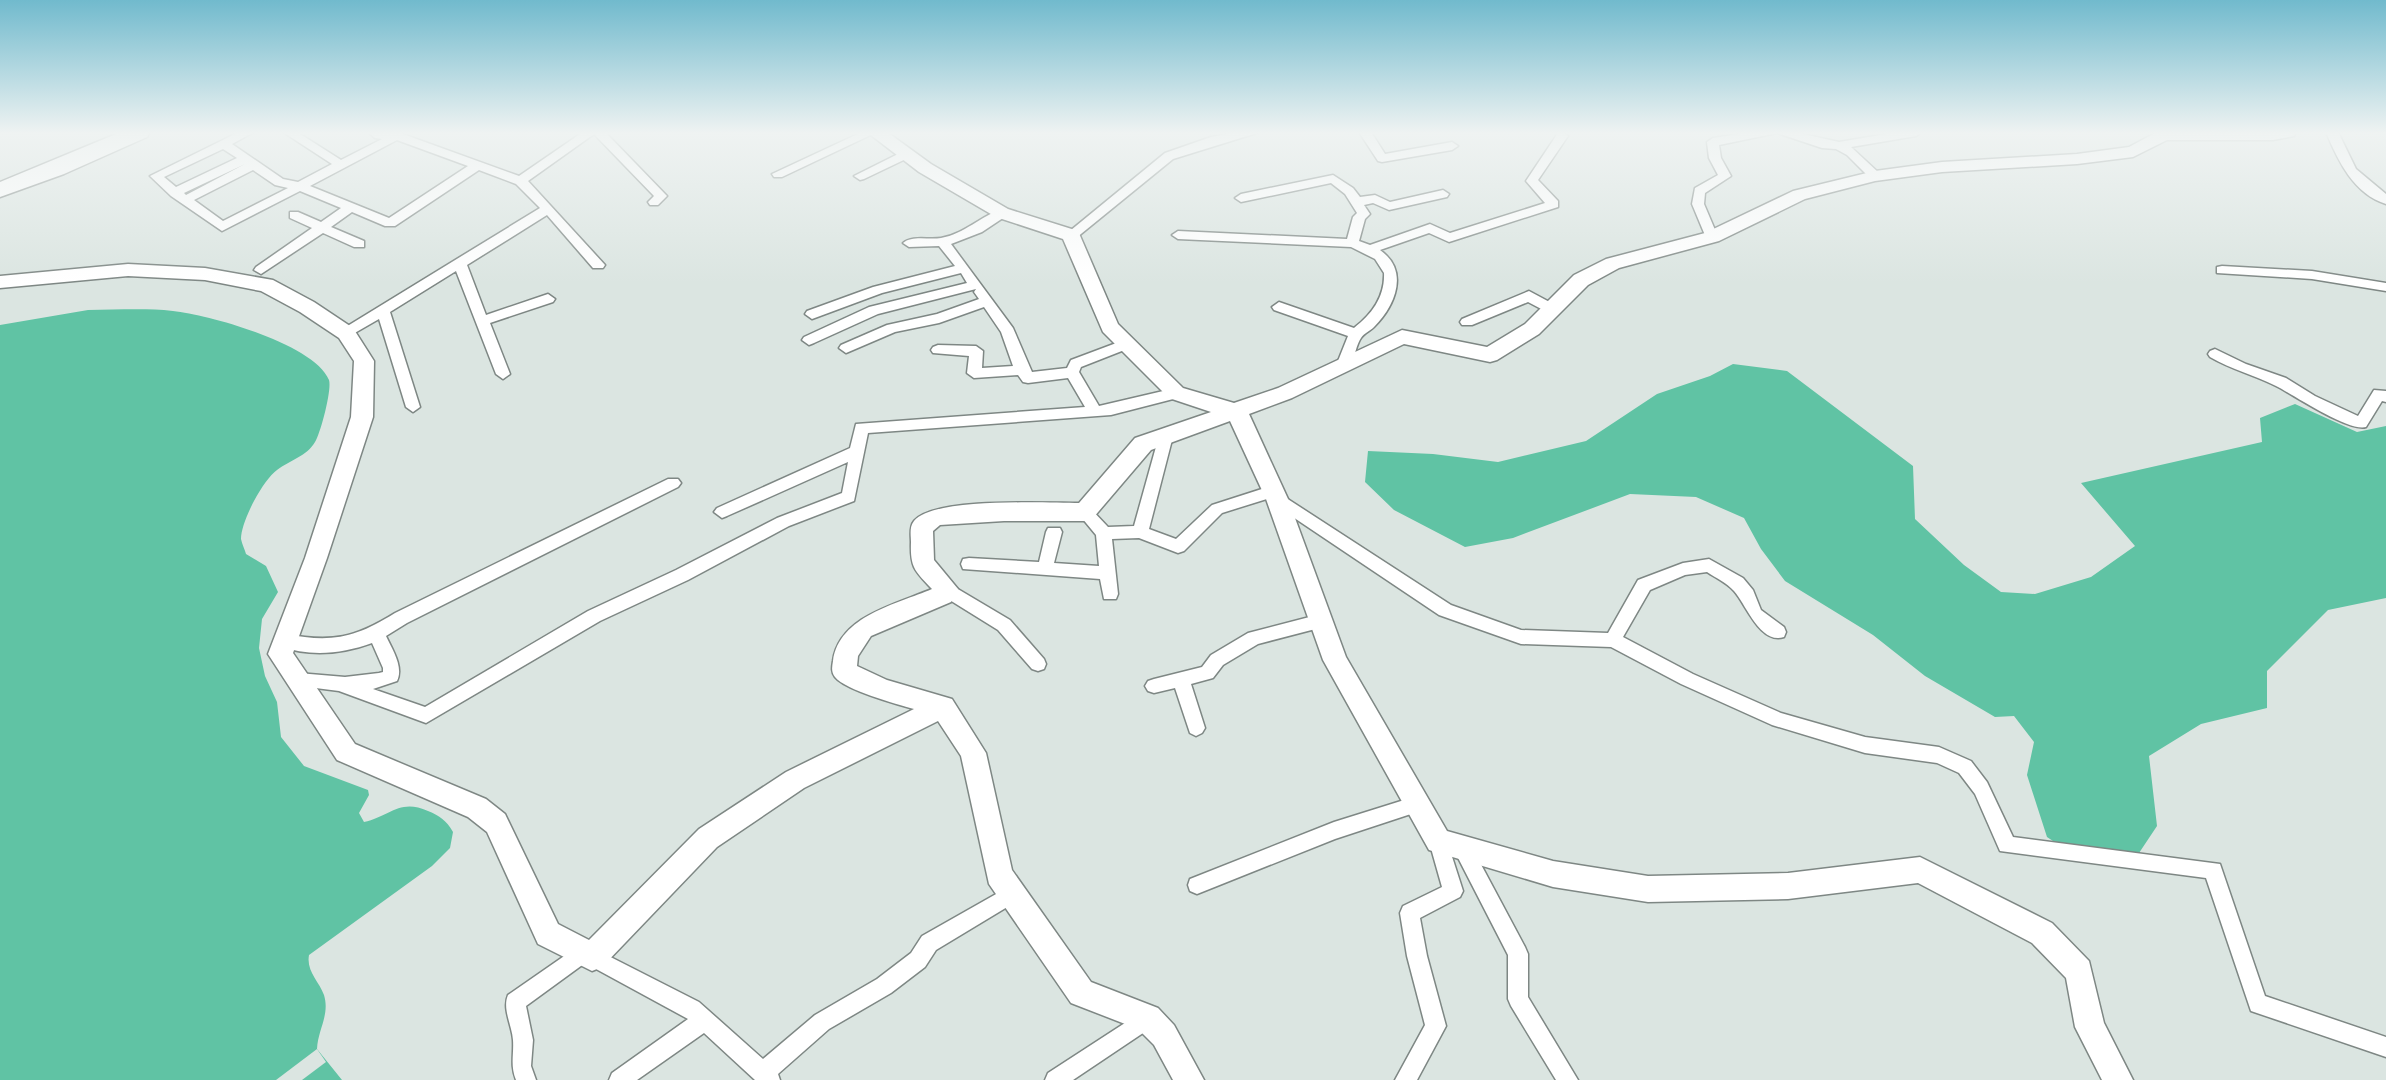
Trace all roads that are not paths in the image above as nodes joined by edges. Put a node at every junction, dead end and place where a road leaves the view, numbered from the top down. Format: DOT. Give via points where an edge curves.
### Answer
graph roads {
  1 [pos="20,182"];
  2 [pos="164,182"];
  3 [pos="208,182"];
  4 [pos="281,182"];
  5 [pos="305,182"];
  6 [pos="452,182"];
  7 [pos="521,182"];
  8 [pos="648,182"];
  9 [pos="950,182"];
  10 [pos="1136,182"];
  11 [pos="1317,182"];
  12 [pos="1338,182"];
  13 [pos="1533,182"];
  14 [pos="1714,182"];
  15 [pos="1849,182"];
  16 [pos="2359,182"];
  17 [pos="298,186"];
  18 [pos="0,190"];
  19 [pos="1443,194"];
  20 [pos="180,196"];
  21 [pos="1241,198"];
  22 [pos="2386,200"];
  23 [pos="654,202"];
  24 [pos="1356,202"];
  25 [pos="352,206"];
  26 [pos="548,209"];
  27 [pos="1002,213"];
  28 [pos="294,215"];
  29 [pos="323,227"];
  30 [pos="1071,234"];
  31 [pos="1178,235"];
  32 [pos="1712,237"];
  33 [pos="943,242"];
  34 [pos="909,243"];
  35 [pos="1352,243"];
  36 [pos="359,244"];
  37 [pos="1371,248"];
  38 [pos="460,265"];
  39 [pos="598,265"];
  40 [pos="964,268"];
  41 [pos="261,270"];
  42 [pos="2222,270"];
  43 [pos="0,282"];
  44 [pos="976,285"];
  45 [pos="2386,287"];
  46 [pos="548,299"];
  47 [pos="987,301"];
  48 [pos="1279,307"];
  49 [pos="1552,309"];
  50 [pos="383,311"];
  51 [pos="812,314"];
  52 [pos="482,321"];
  53 [pos="1467,322"];
  54 [pos="346,333"];
  55 [pos="1357,334"];
  56 [pos="809,340"];
  57 [pos="1127,344"];
  58 [pos="846,348"];
  59 [pos="938,350"];
  60 [pos="2215,355"];
  61 [pos="1343,366"];
  62 [pos="1022,370"];
  63 [pos="1072,372"];
  64 [pos="503,374"];
  65 [pos="1176,393"];
  66 [pos="2386,397"];
  67 [pos="413,407"];
  68 [pos="1095,411"];
  69 [pos="1237,412"];
  70 [pos="1166,436"];
  71 [pos="858,451"];
  72 [pos="673,483"];
  73 [pos="1275,495"];
  74 [pos="722,512"];
  75 [pos="1085,512"];
  76 [pos="1054,532"];
  77 [pos="1140,532"];
  78 [pos="1104,533"];
  79 [pos="969,564"];
  80 [pos="1045,568"];
  81 [pos="1108,573"];
  82 [pos="946,589"];
  83 [pos="1110,594"];
  84 [pos="1321,621"];
  85 [pos="1778,632"];
  86 [pos="377,633"];
  87 [pos="285,640"];
  88 [pos="1613,640"];
  89 [pos="1038,664"];
  90 [pos="298,680"];
  91 [pos="1181,680"];
  92 [pos="344,686"];
  93 [pos="1154,686"];
  94 [pos="943,706"];
  95 [pos="1196,728"];
  96 [pos="1417,804"];
  97 [pos="1438,841"];
  98 [pos="1462,848"];
  99 [pos="1197,885"];
  100 [pos="1012,894"];
  101 [pos="588,955"];
  102 [pos="1148,1018"];
  103 [pos="705,1020"];
  104 [pos="2386,1047"];
  105 [pos="766,1077"];
  106 [pos="526,1080"];
  107 [pos="619,1080"];
  108 [pos="1055,1080"];
  109 [pos="1189,1080"];
  110 [pos="1405,1080"];
  111 [pos="1568,1080"];
  112 [pos="2118,1080"];
  1 -- 18 [label="highway"];
  2 -- 20 [label="street"];
  3 -- 20 [label="street"];
  4 -- 17 [label="street"];
  5 -- 17 [label="street"];
  6 -- 25 [label="street" via="390,223"];
  7 -- 26 [label="street"];
  8 -- 23 [label="street" via="661,196"];
  9 -- 27 [label="street"];
  10 -- 30 [label="street"];
  11 -- 21 [label="street"];
  12 -- 24 [label="street"];
  13 -- 37 [label="street" via="1554,204 1449,238 1430,228"];
  14 -- 32 [label="street" via="1699,191 1699,204"];
  15 -- 32 [label="street" via="1798,195"];
  16 -- 22 [label="street"];
  17 -- 20 [label="street" via="222,227"];
  17 -- 25 [label="street"];
  19 -- 24 [label="street" via="1389,206 1376,199"];
  24 -- 35 [label="street" via="1364,214"];
  25 -- 29 [label="street"];
  26 -- 38 [label="street"];
  26 -- 39 [label="street"];
  27 -- 30 [label="street"];
  27 -- 33 [label="street"];
  28 -- 29 [label="street"];
  29 -- 36 [label="street"];
  29 -- 41 [label="street"];
  30 -- 57 [label="street" via="1110,327"];
  31 -- 35 [label="street"];
  32 -- 49 [label="street" via="1613,263 1581,280"];
  33 -- 34 [label="street"];
  33 -- 40 [label="street"];
  35 -- 37 [label="street"];
  37 -- 55 [label="street" via="1393,274 1393,288 1372,321"];
  38 -- 50 [label="street"];
  38 -- 52 [label="street"];
  40 -- 44 [label="street"];
  40 -- 51 [label="street" via="878,290"];
  42 -- 45 [label="street" via="2312,275"];
  43 -- 54 [label="street" via="128,270 205,274 266,285"];
  44 -- 47 [label="street"];
  44 -- 56 [label="street" via="874,310"];
  46 -- 52 [label="street"];
  47 -- 58 [label="street" via="892,328"];
  47 -- 62 [label="street" via="1008,331"];
  48 -- 55 [label="street"];
  49 -- 53 [label="street" via="1529,296"];
  49 -- 61 [label="street" via="1532,329 1490,355 1402,337"];
  50 -- 54 [label="street"];
  50 -- 67 [label="street"];
  52 -- 64 [label="street"];
  54 -- 87 [label="street" via="364,361 362,417"];
  55 -- 61 [label="street"];
  57 -- 63 [label="street" via="1076,364"];
  57 -- 65 [label="street"];
  59 -- 62 [label="street" via="976,351 974,373"];
  60 -- 66 [label="street" via="2361,423 2379,394"];
  61 -- 69 [label="street"];
  62 -- 63 [label="street" via="1028,378"];
  63 -- 68 [label="street"];
  65 -- 68 [label="street"];
  65 -- 69 [label="street"];
  68 -- 71 [label="street" via="861,428"];
  69 -- 70 [label="street"];
  69 -- 73 [label="street"];
  70 -- 75 [label="street" via="1143,444"];
  70 -- 77 [label="street"];
  71 -- 74 [label="street"];
  71 -- 92 [label="street" via="849,497 783,522 594,616 426,715"];
  72 -- 86 [label="street"];
  73 -- 77 [label="street" via="1217,509 1178,547"];
  73 -- 84 [label="street"];
  73 -- 88 [label="street" via="1445,610 1521,637"];
  75 -- 78 [label="street"];
  75 -- 82 [label="street" via="935,517 922,527 922,562"];
  76 -- 80 [label="street"];
  77 -- 78 [label="street"];
  78 -- 81 [label="street"];
  79 -- 80 [label="street"];
  80 -- 81 [label="street"];
  81 -- 83 [label="street"];
  82 -- 89 [label="street" via="1004,625"];
  82 -- 94 [label="street" via="943,595 863,629 846,654 844,671 881,690"];
  84 -- 91 [label="street" via="1254,638 1217,660 1207,673"];
  84 -- 96 [label="street" via="1335,660"];
  85 -- 88 [label="street" via="1755,614 1737,583 1709,565 1683,569 1644,585"];
  86 -- 87 [label="street" via="355,644 319,648"];
  86 -- 92 [label="street" via="391,676"];
  87 -- 90 [label="street" via="280,654"];
  88 -- 104 [label="street" via="1777,720 1865,745 1939,755 1965,767 1981,788 2007,845 2213,870 2258,1004"];
  90 -- 92 [label="street"];
  90 -- 101 [label="street" via="346,752 477,808 496,823 548,934"];
  91 -- 93 [label="street"];
  91 -- 95 [label="street"];
  94 -- 100 [label="street" via="972,753 999,876"];
  94 -- 101 [label="street" via="795,780 708,838"];
  96 -- 97 [label="street"];
  96 -- 99 [label="street"];
  97 -- 98 [label="street"];
  97 -- 110 [label="street" via="1452,891 1410,913 1436,1026"];
  98 -- 111 [label="street" via="1518,954 1518,999"];
  98 -- 112 [label="street" via="1553,874 1648,889 1788,886 1920,870 2042,933 2079,971 2090,1027"];
  100 -- 102 [label="street" via="1081,993"];
  100 -- 105 [label="street" via="929,943 918,960 884,986 821,1022"];
  101 -- 103 [label="street"];
  101 -- 106 [label="street" via="515,1002"];
  102 -- 108 [label="street"];
  102 -- 109 [label="street" via="1164,1035"];
  103 -- 105 [label="street"];
  103 -- 107 [label="street"];
}
